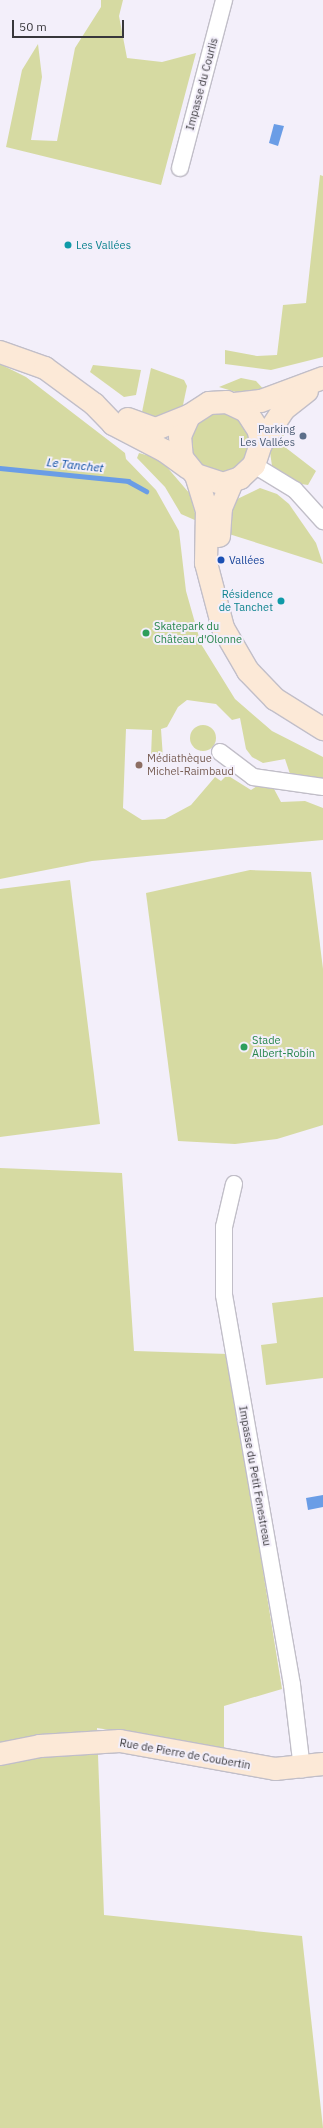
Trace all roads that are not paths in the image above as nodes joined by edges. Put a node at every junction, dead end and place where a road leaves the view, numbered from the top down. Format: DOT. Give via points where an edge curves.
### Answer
graph roads {
  1 [pos="224,0"];
  2 [pos="180,168"];
  3 [pos="0,352"];
  4 [pos="323,378"];
  5 [pos="94,404"];
  6 [pos="235,404"];
  7 [pos="189,416"];
  8 [pos="261,444"];
  9 [pos="254,465"];
  10 [pos="192,472"];
  11 [pos="232,482"];
  12 [pos="323,521"];
  13 [pos="212,586"];
  14 [pos="323,729"];
  15 [pos="220,752"];
  16 [pos="323,787"];
  17 [pos="234,1184"];
  18 [pos="0,1754"];
  19 [pos="313,1767"];
  1 -- 2 [label="street, Impasse du Courlis"];
  3 -- 5 [label="main road" via="45,368"];
  4 -- 6 [label="main road" via="261,401"];
  4 -- 8 [label="main road" via="284,409"];
  5 -- 7 [label="main road" via="156,429"];
  5 -- 10 [label="main road" via="123,431 165,451"];
  6 -- 7 [label="main road" via="209,403"];
  6 -- 8 [label="main road" via="254,420"];
  7 -- 10 [label="main road" via="180,441"];
  8 -- 9 [label="main road"];
  9 -- 11 [label="main road"];
  9 -- 12 [label="street" via="295,490"];
  10 -- 11 [label="main road" via="213,483"];
  10 -- 13 [label="main road" via="207,510 206,563"];
  11 -- 13 [label="main road" via="221,508"];
  13 -- 14 [label="main road" via="223,628 248,671 275,699"];
  15 -- 16 [label="street" via="253,777"];
  17 -- 19 [label="street, Impasse du Petit Fenestreau" via="224,1226 224,1295 292,1685"];
  18 -- 19 [label="main road, Rue de Pierre de Coubertin" via="40,1746 120,1741 227,1763"];
}
